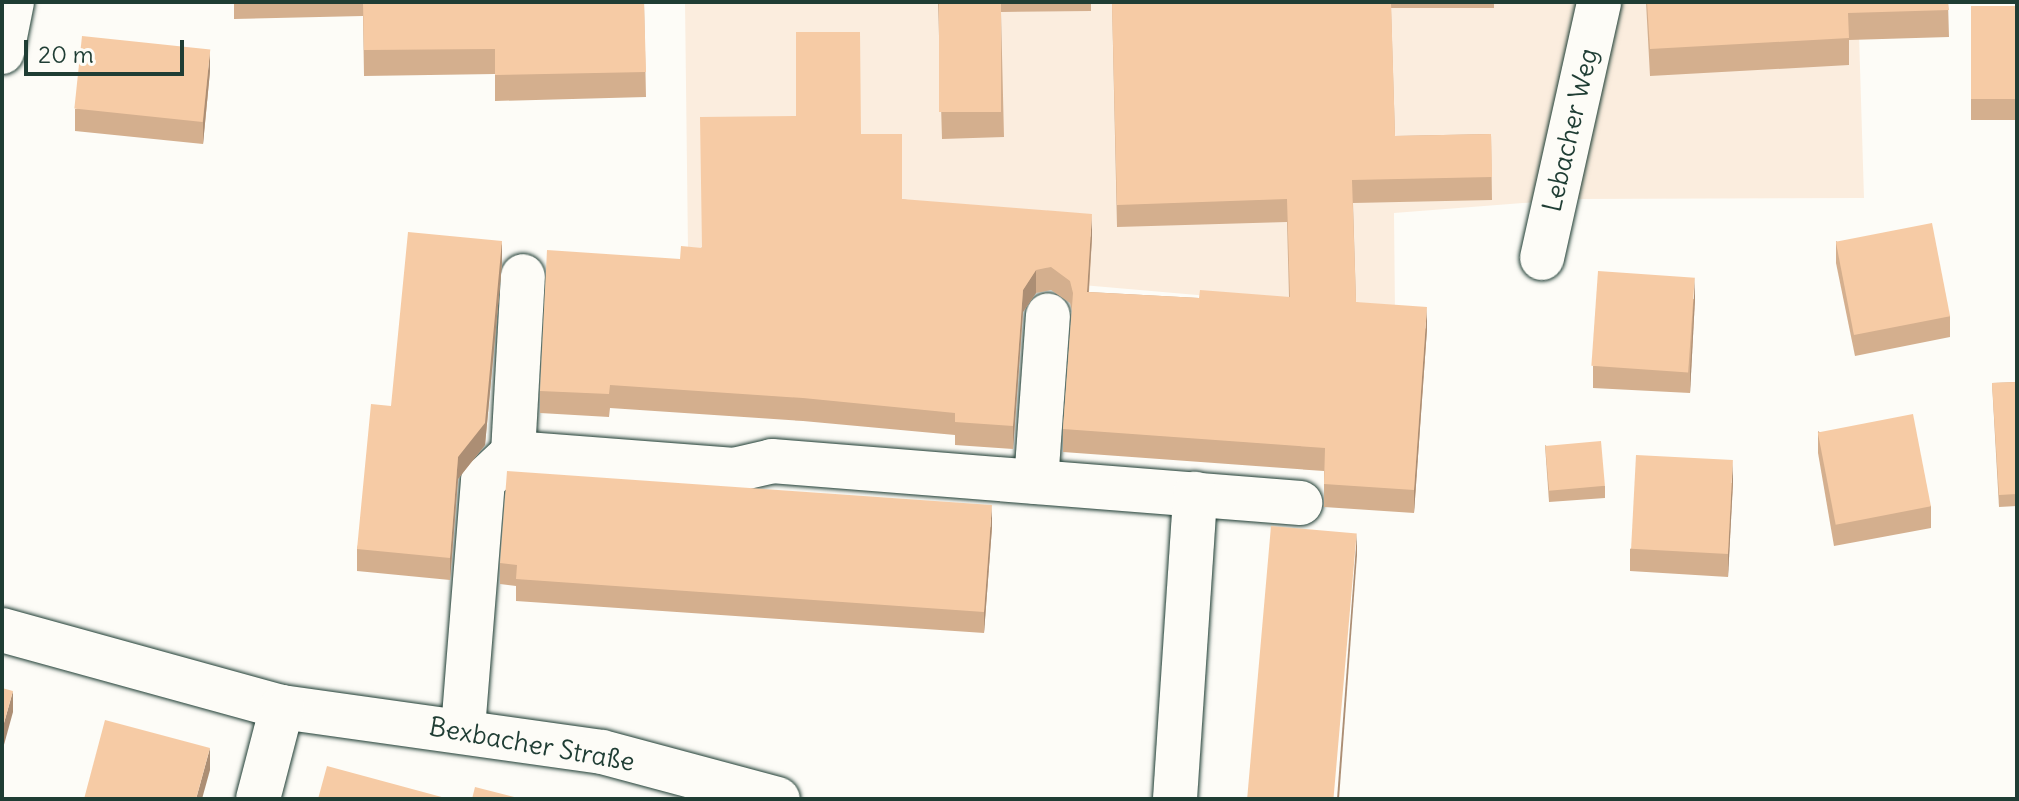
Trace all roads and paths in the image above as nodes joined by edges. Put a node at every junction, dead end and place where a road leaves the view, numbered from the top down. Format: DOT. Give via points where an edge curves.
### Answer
graph roads {
  1 [pos="12,2"];
  2 [pos="1599,2"];
  3 [pos="2,52"];
  4 [pos="1542,258"];
  5 [pos="523,276"];
  6 [pos="1048,315"];
  7 [pos="513,453"];
  8 [pos="1036,482"];
  9 [pos="1195,494"];
  10 [pos="1300,503"];
  11 [pos="2,630"];
  12 [pos="282,707"];
  13 [pos="463,729"];
  14 [pos="258,799"];
  15 [pos="778,799"];
  16 [pos="1175,799"];
  1 -- 3 [label="street"];
  2 -- 4 [label="street, Lebacher Weg"];
  5 -- 7 [label="street"];
  6 -- 8 [label="street"];
  7 -- 8 [label="street" via="734,470 772,461"];
  7 -- 13 [label="street" via="483,481"];
  8 -- 9 [label="street"];
  9 -- 10 [label="street"];
  9 -- 16 [label="street"];
  11 -- 12 [label="street, Bexbacher Straße"];
  12 -- 13 [label="street, Bexbacher Straße"];
  12 -- 14 [label="street"];
  13 -- 15 [label="street, Bexbacher Straße" via="602,752"];
}
